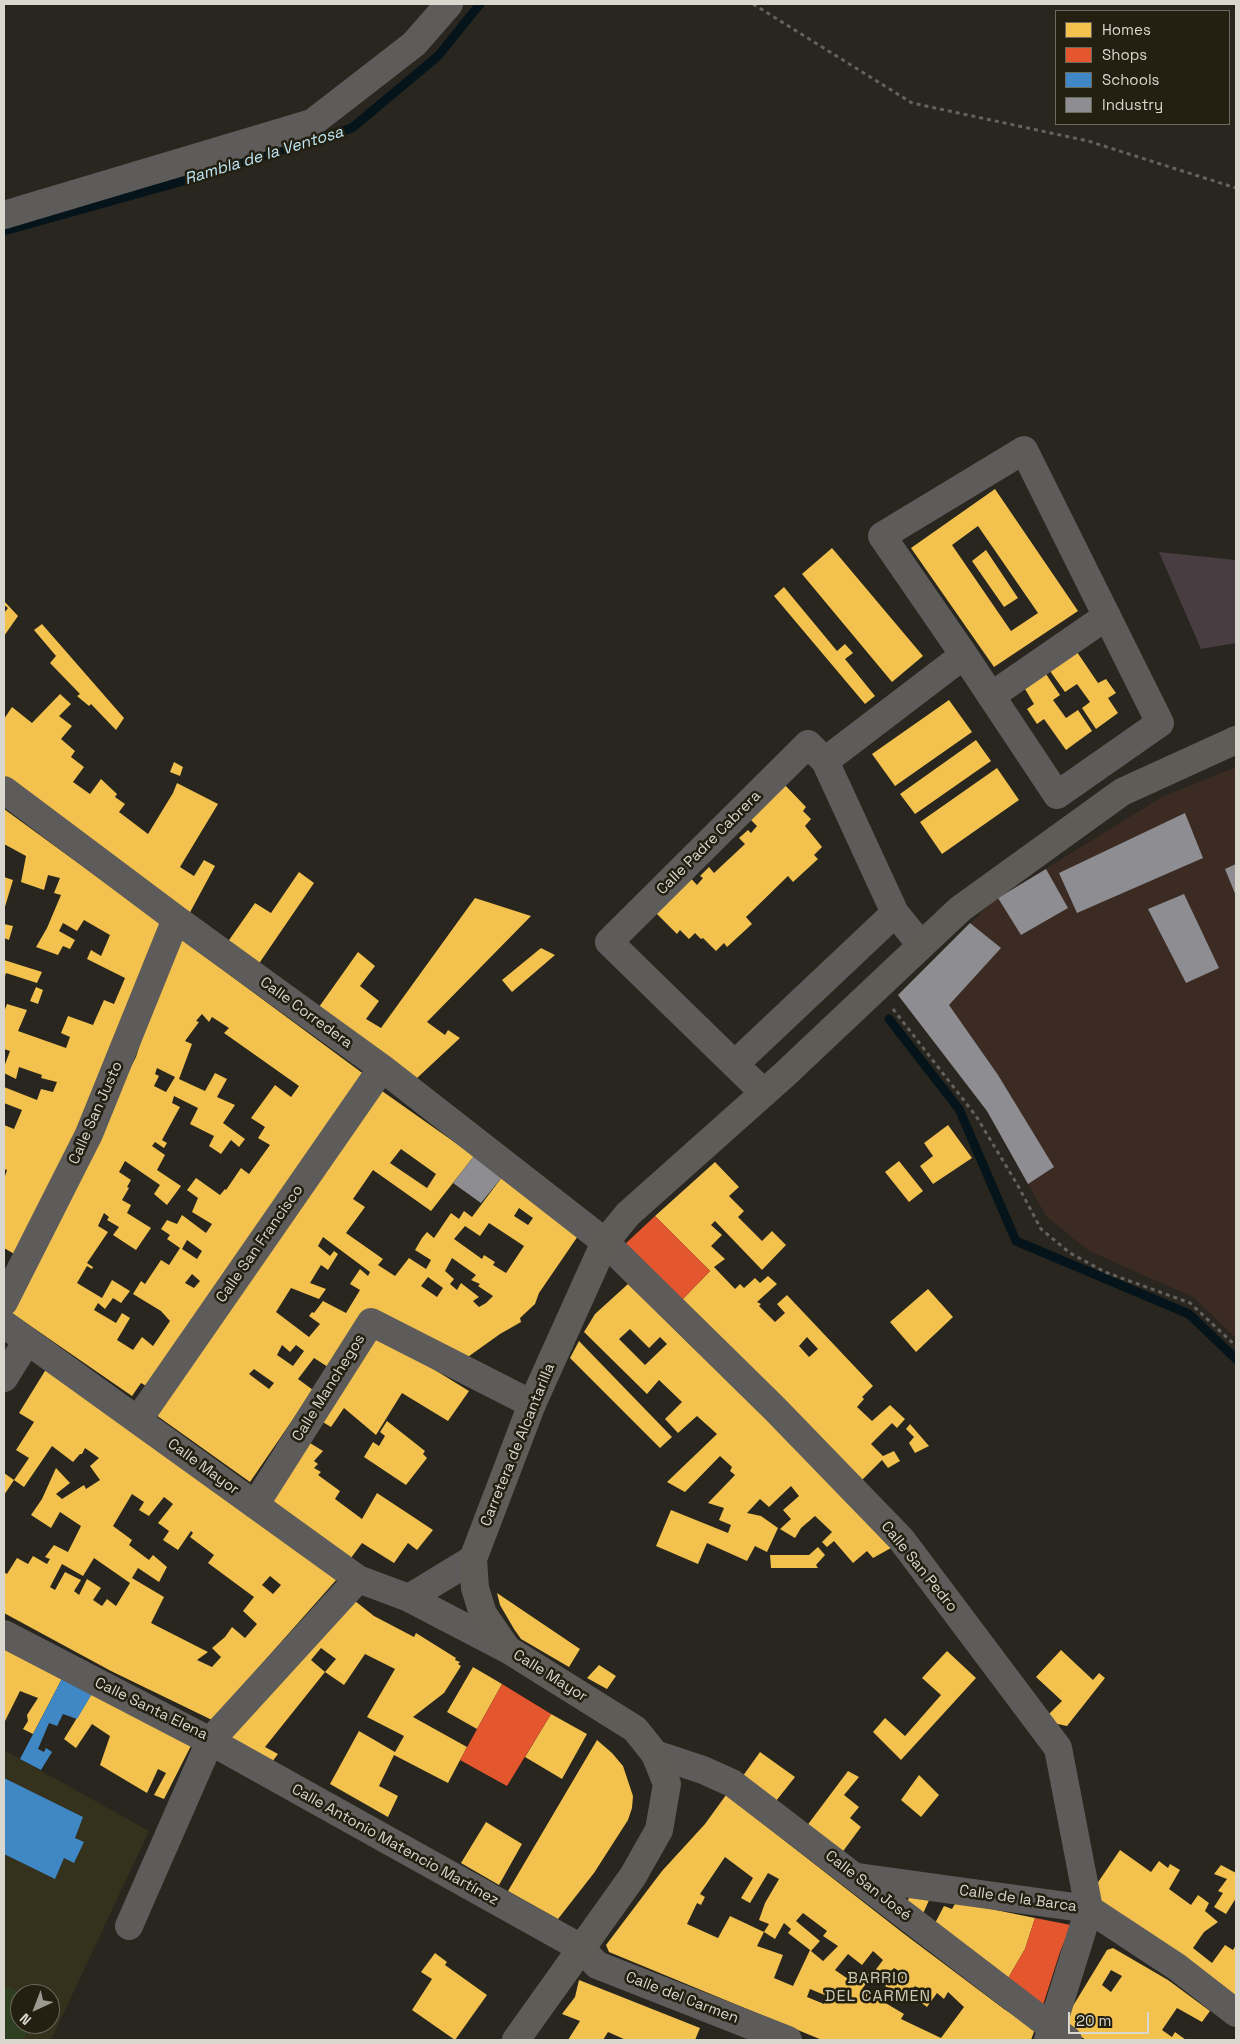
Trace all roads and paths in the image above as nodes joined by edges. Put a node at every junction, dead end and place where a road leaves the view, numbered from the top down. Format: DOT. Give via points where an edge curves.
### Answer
graph roads {
  1 [pos="449,4"];
  2 [pos="753,4"];
  3 [pos="1236,188"];
  4 [pos="4,215"];
  5 [pos="1107,616"];
  6 [pos="964,655"];
  7 [pos="991,696"];
  8 [pos="1236,740"];
  9 [pos="817,752"];
  10 [pos="4,790"];
  11 [pos="895,914"];
  12 [pos="176,919"];
  13 [pos="922,945"];
  14 [pos="876,988"];
  15 [pos="735,1064"];
  16 [pos="382,1068"];
  17 [pos="764,1092"];
  18 [pos="605,1242"];
  19 [pos="4,1302"];
  20 [pos="4,1324"];
  21 [pos="27,1341"];
  22 [pos="1236,1346"];
  23 [pos="4,1378"];
  24 [pos="532,1404"];
  25 [pos="138,1420"];
  26 [pos="255,1505"];
  27 [pos="473,1559"];
  28 [pos="358,1579"];
  29 [pos="408,1598"];
  30 [pos="4,1634"];
  31 [pos="507,1649"];
  32 [pos="210,1741"];
  33 [pos="655,1754"];
  34 [pos="857,1877"];
  35 [pos="1089,1909"];
  36 [pos="129,1926"];
  37 [pos="581,1948"];
  38 [pos="1236,2013"];
  39 [pos="1056,2036"];
  40 [pos="516,2040"];
  41 [pos="788,2040"];
  1 -- 4 [label="street" via="414,44 312,123"];
  2 -- 3 [label="path" via="912,103 1088,140"];
  5 -- 6 [label="street" via="1024,450 882,536"];
  5 -- 7 [label="street"];
  5 -- 7 [label="street" via="1160,723 1065,790 1057,795"];
  6 -- 7 [label="street"];
  6 -- 9 [label="street, Calle Padre Cabrera"];
  8 -- 13 [label="main road, Carretera de Alcantarilla" via="1122,792 960,909"];
  9 -- 11 [label="street"];
  9 -- 15 [label="street, Calle Padre Cabrera" via="609,942"];
  10 -- 12 [label="street, Calle Corredera"];
  11 -- 13 [label="street"];
  11 -- 15 [label="street"];
  12 -- 16 [label="street, Calle Corredera"];
  12 -- 19 [label="street, Calle San Justo" via="89,1134"];
  13 -- 14 [label="main road, Carretera de Alcantarilla"];
  14 -- 17 [label="main road, Carretera de Alcantarilla"];
  14 -- 22 [label="path" via="976,1116 1041,1229 1070,1253 1105,1272 1190,1303"];
  15 -- 17 [label="street"];
  16 -- 18 [label="street, Calle Corredera"];
  16 -- 25 [label="street, Calle San Francisco"];
  17 -- 18 [label="main road, Carretera de Alcantarilla" via="628,1214"];
  18 -- 24 [label="main road, Carretera de Alcantarilla"];
  18 -- 35 [label="street, Calle San Pedro" via="774,1408 900,1539 1058,1748"];
  20 -- 21 [label="street, Calle Mayor"];
  21 -- 23 [label="street"];
  21 -- 25 [label="street, Calle Mayor"];
  24 -- 26 [label="street, Calle Manchegos" via="371,1322"];
  24 -- 27 [label="main road, Carretera de Alcantarilla"];
  25 -- 26 [label="street, Calle Mayor"];
  26 -- 28 [label="street, Calle Mayor"];
  27 -- 29 [label="street"];
  27 -- 31 [label="main road, Carretera de Alcantarilla" via="475,1588 483,1614"];
  28 -- 29 [label="street, Calle Mayor"];
  28 -- 32 [label="street, Calle Santa Elena"];
  29 -- 31 [label="street, Calle Mayor"];
  30 -- 32 [label="street, Calle Santa Elena"];
  31 -- 33 [label="main road, Calle Mayor" via="635,1729"];
  32 -- 36 [label="street"];
  32 -- 37 [label="street, Calle Antonio Matencio Martínez"];
  33 -- 34 [label="street, Calle San José" via="732,1783"];
  33 -- 37 [label="main road, Calle Mayor" via="667,1784 659,1830 633,1876"];
  34 -- 35 [label="street, Calle de la Barca"];
  34 -- 39 [label="street, Calle San José"];
  35 -- 38 [label="street, Calle de la Barca" via="1177,1967"];
  35 -- 39 [label="street"];
  37 -- 40 [label="main road, Calle Mayor"];
  37 -- 41 [label="street, Calle del Carmen" via="597,1965"];
}
